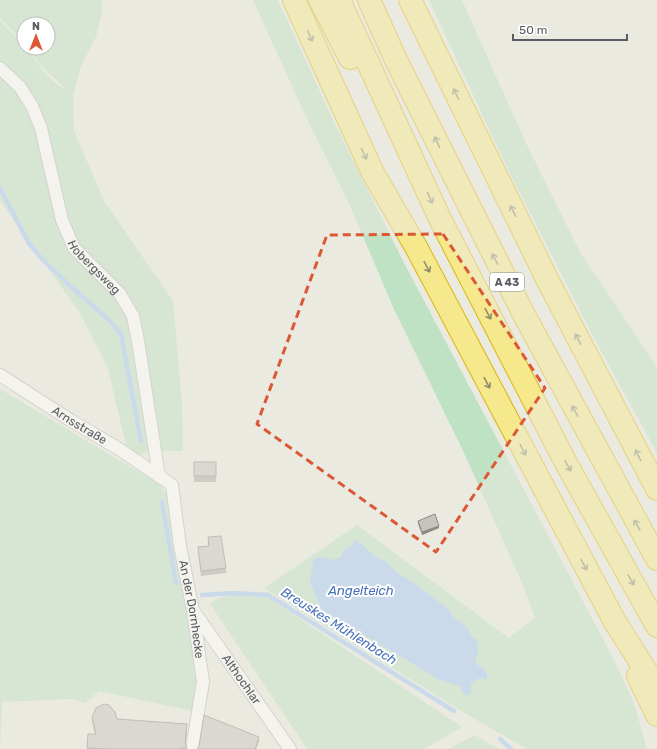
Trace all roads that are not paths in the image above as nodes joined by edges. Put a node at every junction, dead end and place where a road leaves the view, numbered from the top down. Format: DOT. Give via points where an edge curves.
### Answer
graph roads {
  1 [pos="294,0"];
  2 [pos="320,0"];
  3 [pos="339,0"];
  4 [pos="369,0"];
  5 [pos="410,0"];
  6 [pos="0,68"];
  7 [pos="390,111"];
  8 [pos="0,375"];
  9 [pos="159,476"];
  10 [pos="657,489"];
  11 [pos="657,559"];
  12 [pos="194,610"];
  13 [pos="615,622"];
  14 [pos="657,626"];
  15 [pos="657,688"];
  16 [pos="657,715"];
  17 [pos="192,749"];
  18 [pos="290,749"];
  1 -- 13 [label="highway, one-way" via="373,173 416,247"];
  2 -- 7 [label="highway" via="353,65"];
  3 -- 7 [label="highway, A 43"];
  11 -- 4 [label="highway, A 43, one-way" via="523,313 396,60"];
  10 -- 5 [label="highway, one-way" via="548,281"];
  6 -- 9 [label="street, Hobergsweg" via="20,87 32,106 41,128 62,220 74,248 120,294 132,316"];
  7 -- 14 [label="highway, A 43, one-way" via="440,219 490,317 566,463"];
  8 -- 9 [label="street, Arnsstraße"];
  9 -- 12 [label="street, An der Dornhecke" via="172,485 180,546"];
  12 -- 17 [label="street, An der Dornhecke" via="203,682"];
  12 -- 18 [label="street, Althochlar"];
  13 -- 15 [label="highway"];
  13 -- 16 [label="highway" via="625,650"];
}
